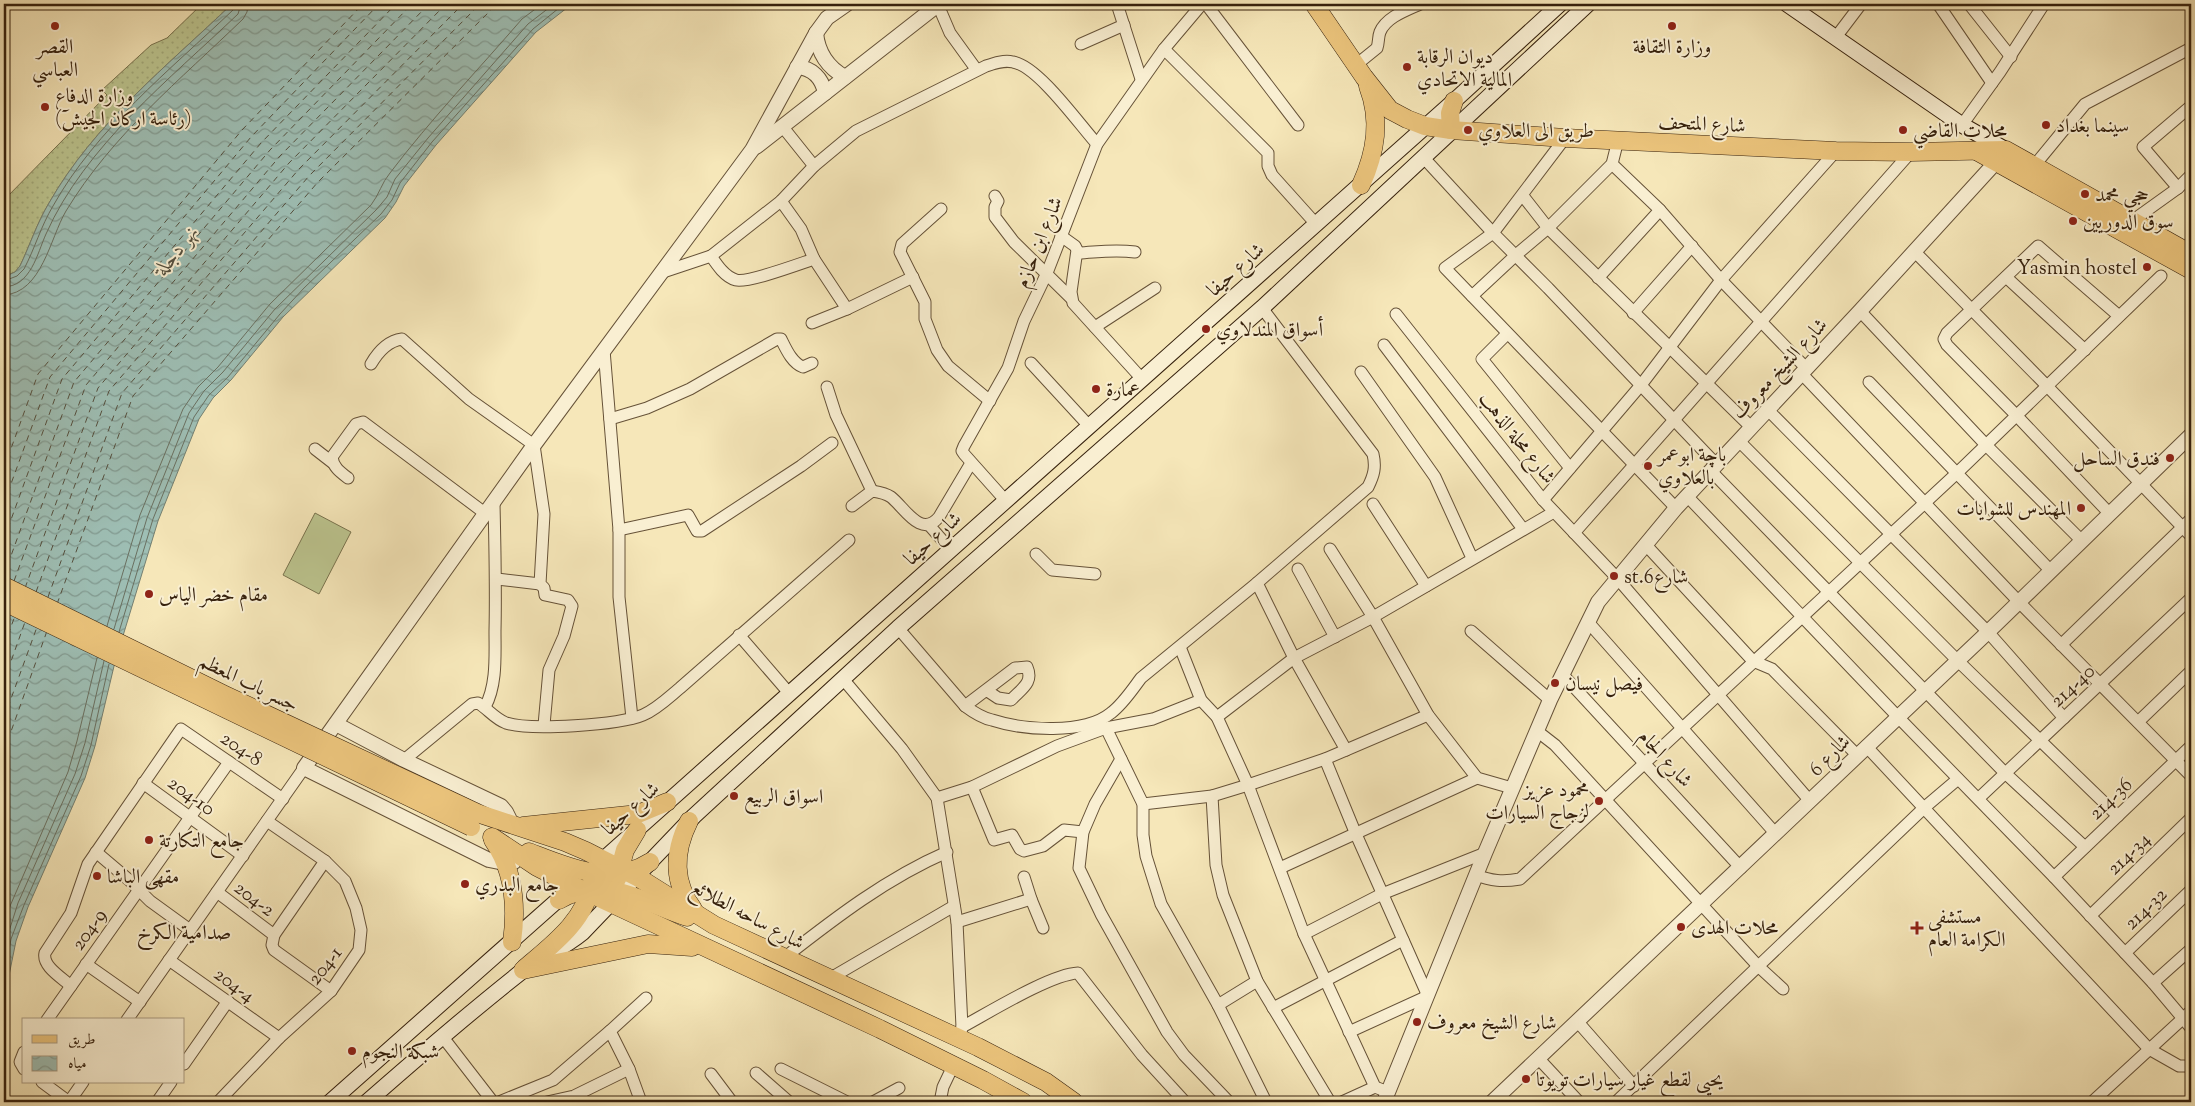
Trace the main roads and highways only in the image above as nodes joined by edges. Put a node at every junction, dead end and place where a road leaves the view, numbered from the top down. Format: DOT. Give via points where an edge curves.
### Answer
graph roads {
  1 [pos="1314,4"];
  2 [pos="1560,4"];
  3 [pos="1588,4"];
  4 [pos="1787,4"];
  5 [pos="1360,71"];
  6 [pos="1454,101"];
  7 [pos="1965,127"];
  8 [pos="1422,129"];
  9 [pos="1451,130"];
  10 [pos="1978,152"];
  11 [pos="1428,153"];
  12 [pos="2001,156"];
  13 [pos="1361,185"];
  14 [pos="2191,254"];
  15 [pos="2191,270"];
  16 [pos="4,586"];
  17 [pos="4,602"];
  18 [pos="667,802"];
  19 [pos="474,820"];
  20 [pos="690,821"];
  21 [pos="514,826"];
  22 [pos="636,830"];
  23 [pos="492,837"];
  24 [pos="650,862"];
  25 [pos="589,879"];
  26 [pos="621,887"];
  27 [pos="559,900"];
  28 [pos="699,915"];
  29 [pos="714,925"];
  30 [pos="512,942"];
  31 [pos="707,949"];
  32 [pos="523,970"];
  33 [pos="964,1036"];
  34 [pos="958,1068"];
  35 [pos="330,1102"];
  36 [pos="366,1102"];
  37 [pos="1004,1102"];
  38 [pos="1023,1102"];
  39 [pos="1055,1102"];
  40 [pos="1074,1102"];
  1 -- 5 [label="main road"];
  2 -- 6 [label="main road, شارع حيفا"];
  3 -- 9 [label="main road"];
  4 -- 7 [label="main road, شارع المتحف"];
  5 -- 8 [label="main road, شارع المتحف" via="1390,110"];
  5 -- 13 [label="main road" via="1372,98 1376,120 1370,164"];
  6 -- 8 [label="main road, شارع حيفا"];
  6 -- 9 [label="main road" via="1450,113"];
  7 -- 10 [label="main road"];
  7 -- 12 [label="main road, شارع المتحف"];
  8 -- 9 [label="main road, شارع المتحف"];
  8 -- 11 [label="main road" via="1431,137"];
  8 -- 13 [label="main road, شارع حيفا"];
  9 -- 10 [label="main road, شارع المتحف" via="1836,151"];
  9 -- 11 [label="main road"];
  10 -- 12 [label="main road, شارع المتحف"];
  11 -- 20 [label="main road" via="1262,308 898,628"];
  12 -- 14 [label="main road, شارع المتحف" via="2034,166"];
  12 -- 15 [label="main road, شارع المتحف"];
  13 -- 18 [label="main road, شارع حيفا"];
  16 -- 19 [label="main road, جسر باب المعظم, bridge"];
  17 -- 19 [label="main road, جسر باب المعظم, bridge"];
  18 -- 21 [label="main road" via="638,814"];
  18 -- 22 [label="main road, شارع حيفا"];
  19 -- 21 [label="main road, شارع ساحه الطلائع"];
  19 -- 23 [label="main road, شارع ساحه الطلائع"];
  20 -- 24 [label="main road"];
  20 -- 28 [label="main road" via="677,852 677,872 682,890"];
  21 -- 25 [label="main road, شارع ساحه الطلائع" via="586,851"];
  22 -- 25 [label="main road, شارع حيفا"];
  22 -- 26 [label="main road" via="625,850"];
  23 -- 25 [label="main road, شارع ساحه الطلائع" via="530,857"];
  23 -- 30 [label="main road" via="505,863 514,903"];
  24 -- 26 [label="main road"];
  25 -- 26 [label="main road, شارع ساحه الطلائع"];
  25 -- 26 [label="main road, شارع ساحه الطلائع"];
  25 -- 27 [label="main road"];
  25 -- 32 [label="main road" via="580,913"];
  26 -- 28 [label="main road, شارع ساحه الطلائع"];
  26 -- 29 [label="main road"];
  26 -- 31 [label="main road, شارع ساحه الطلائع"];
  26 -- 32 [label="main road" via="582,933 566,946"];
  27 -- 30 [label="main road"];
  28 -- 29 [label="main road, شارع ساحه الطلائع"];
  29 -- 33 [label="main road, شارع ساحه الطلائع" via="829,979"];
  30 -- 35 [label="main road"];
  31 -- 32 [label="main road" via="648,944"];
  31 -- 34 [label="main road, شارع ساحه الطلائع"];
  32 -- 36 [label="main road"];
  33 -- 39 [label="main road"];
  33 -- 40 [label="main road" via="1046,1082"];
  34 -- 37 [label="main road"];
  34 -- 38 [label="main road"];
}
